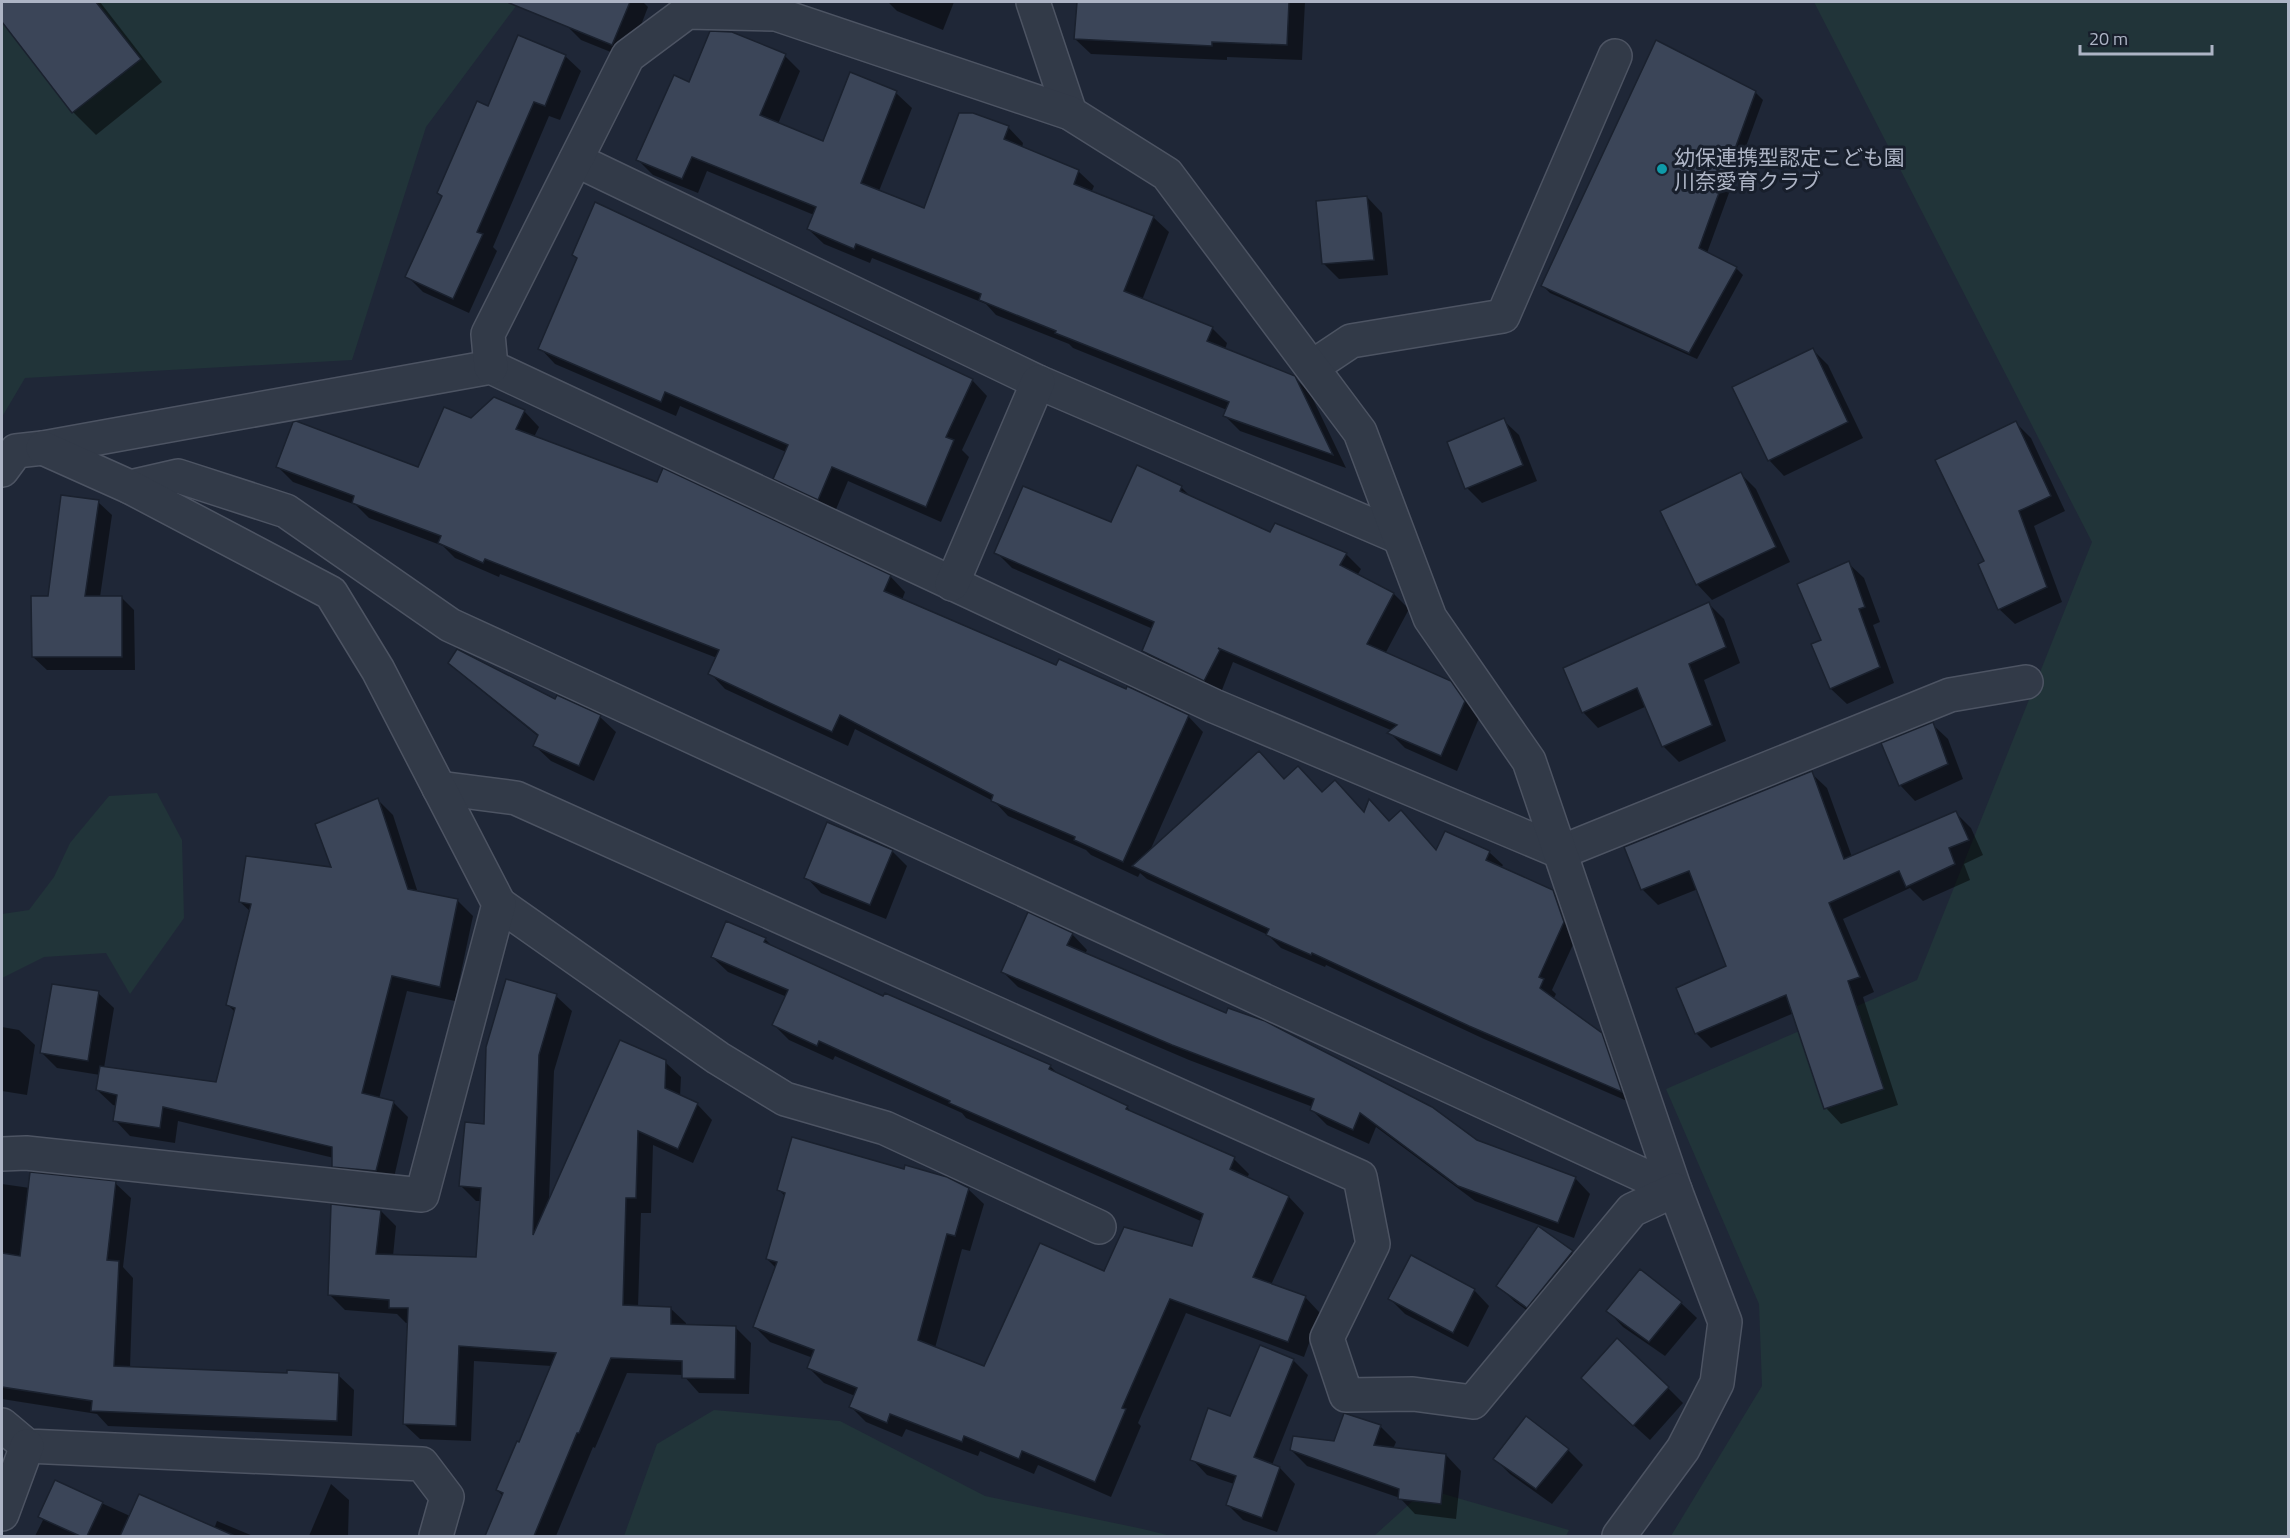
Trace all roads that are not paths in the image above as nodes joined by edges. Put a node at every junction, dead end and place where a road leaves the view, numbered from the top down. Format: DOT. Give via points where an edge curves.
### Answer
graph roads {
  1 [pos="1033,2"];
  2 [pos="1615,56"];
  3 [pos="1070,113"];
  4 [pos="576,160"];
  5 [pos="491,367"];
  6 [pos="1312,368"];
  7 [pos="1038,382"];
  8 [pos="44,448"];
  9 [pos="2,470"];
  10 [pos="130,487"];
  11 [pos="1399,537"];
  12 [pos="952,584"];
  13 [pos="2026,682"];
  14 [pos="439,788"];
  15 [pos="1562,852"];
  16 [pos="499,904"];
  17 [pos="2,1154"];
  18 [pos="1675,1190"];
  19 [pos="1099,1227"];
  20 [pos="2,1425"];
  21 [pos="27,1446"];
  22 [pos="2,1514"];
  23 [pos="436,1536"];
  24 [pos="1619,1536"];
  1 -- 3 [label="street"];
  2 -- 6 [label="street" via="1503,316 1351,341"];
  3 -- 4 [label="street" via="776,14 687,12 628,56"];
  3 -- 6 [label="street" via="1167,174"];
  4 -- 5 [label="street" via="488,334"];
  4 -- 7 [label="street"];
  5 -- 8 [label="street"];
  5 -- 12 [label="street"];
  6 -- 11 [label="street" via="1360,432"];
  7 -- 11 [label="street"];
  7 -- 12 [label="street"];
  8 -- 9 [label="street" via="16,451"];
  8 -- 10 [label="street"];
  10 -- 14 [label="street" via="331,593 378,670"];
  10 -- 18 [label="street" via="178,477 286,511 450,625"];
  11 -- 15 [label="street" via="1430,618 1529,760"];
  12 -- 15 [label="street" via="1214,706"];
  13 -- 15 [label="street" via="1950,695"];
  14 -- 16 [label="street"];
  14 -- 18 [label="street" via="516,798 1360,1177 1373,1245 1327,1338 1346,1395 1413,1394 1473,1402 1632,1210"];
  15 -- 18 [label="street"];
  16 -- 17 [label="street" via="422,1195 26,1153"];
  16 -- 19 [label="street" via="718,1058 785,1099 885,1128"];
  18 -- 24 [label="street" via="1725,1322 1717,1383 1683,1449"];
  20 -- 21 [label="street"];
  21 -- 22 [label="street"];
  21 -- 23 [label="street" via="422,1464 447,1497"];
}
